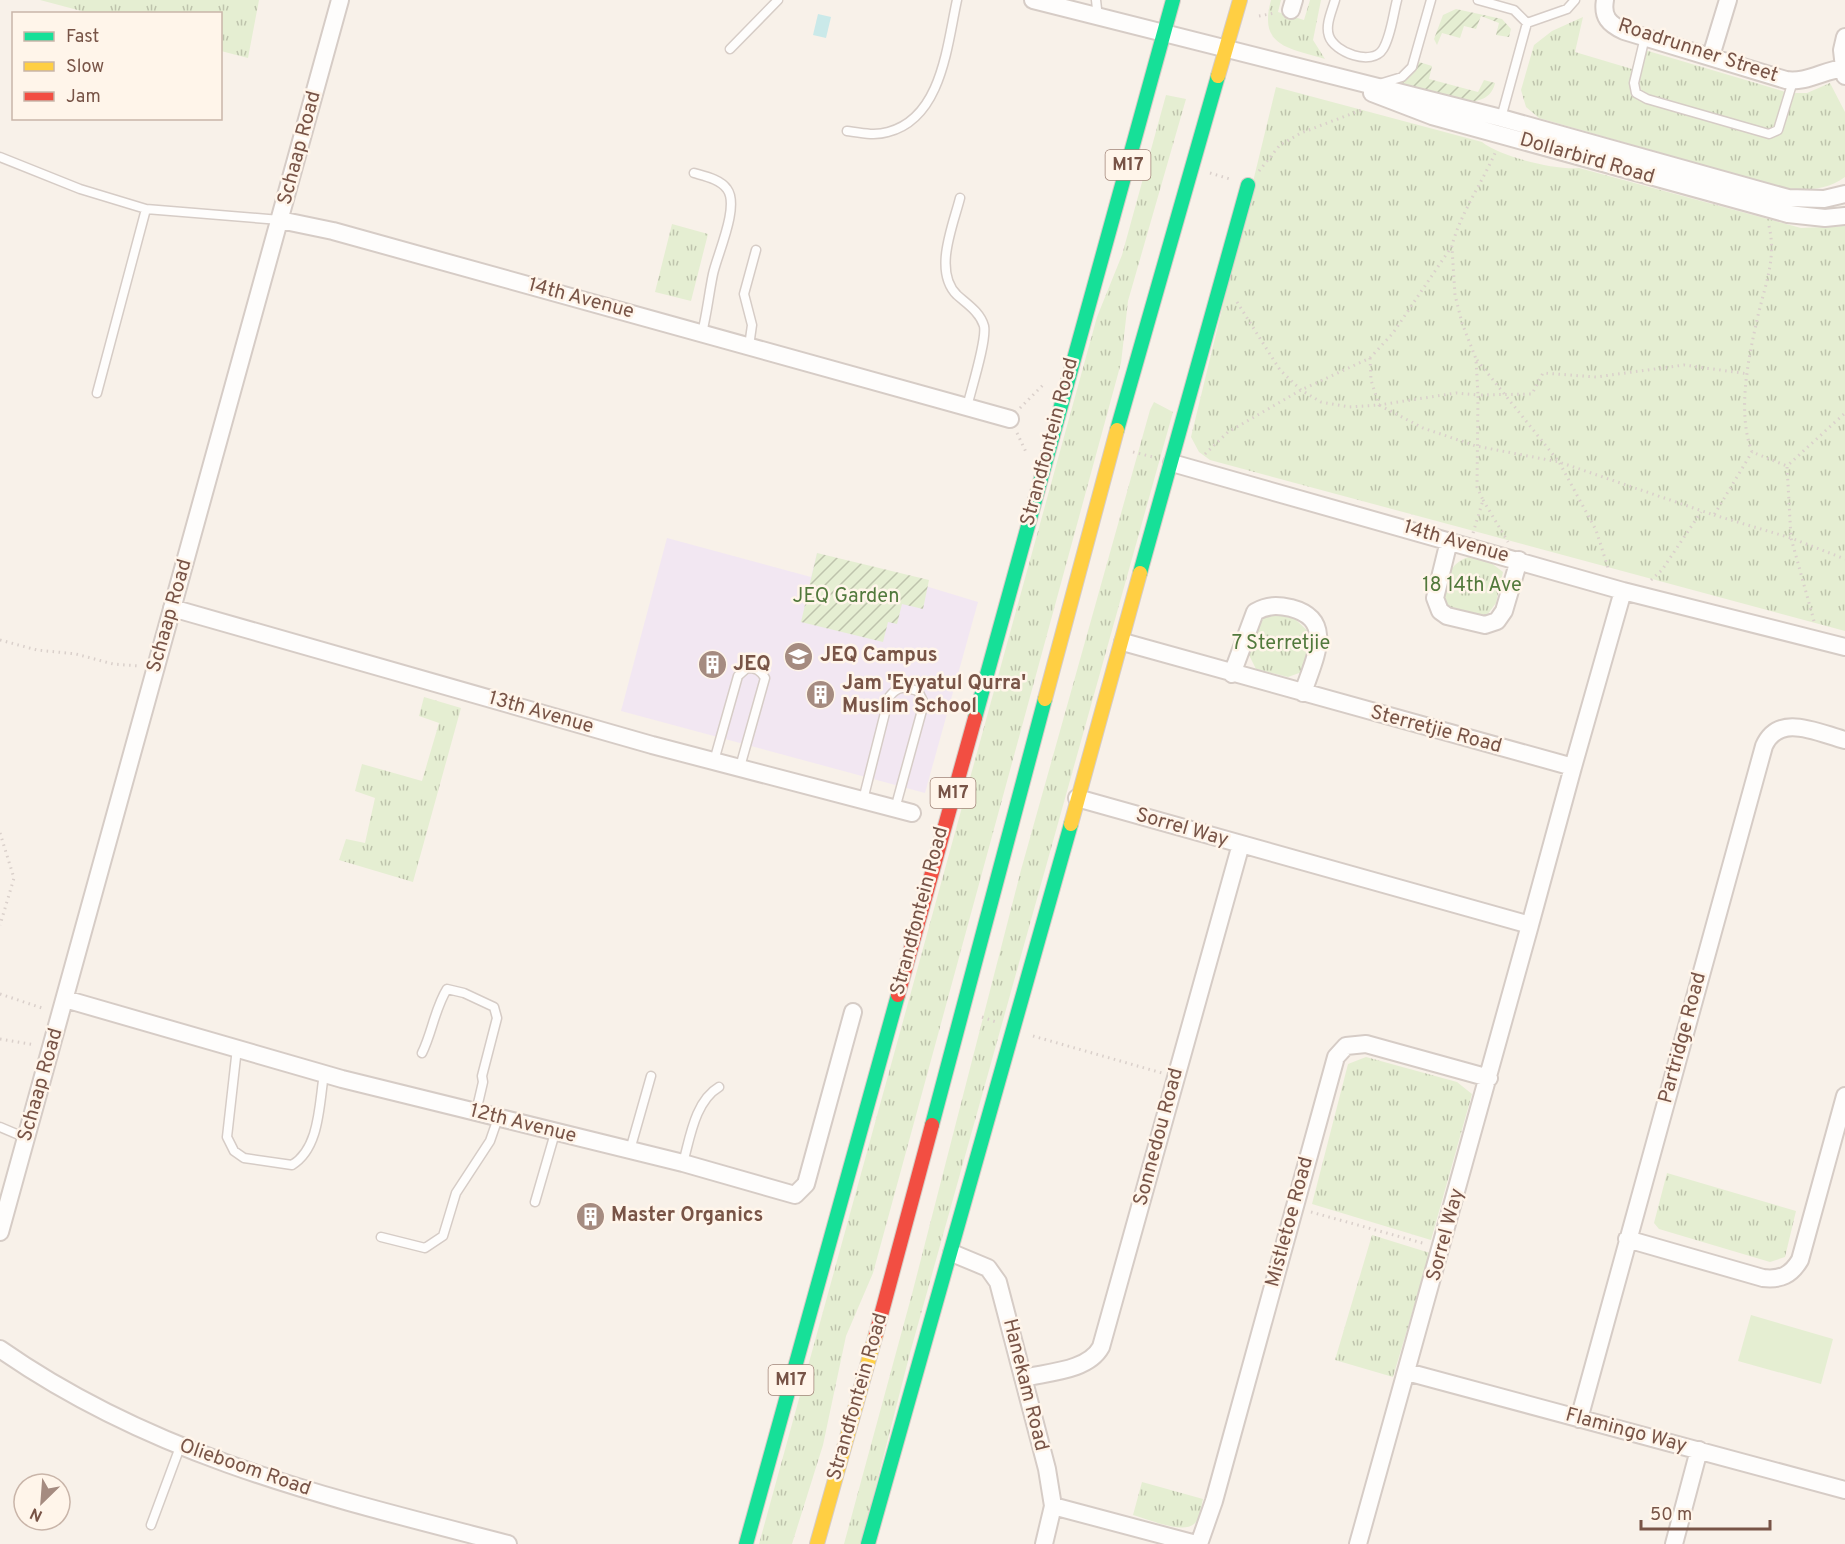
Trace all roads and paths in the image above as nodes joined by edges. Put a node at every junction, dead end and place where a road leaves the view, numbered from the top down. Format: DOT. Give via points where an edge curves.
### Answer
graph roads {
  1 [pos="340,0"];
  2 [pos="778,0"];
  3 [pos="957,0"];
  4 [pos="1033,0"];
  5 [pos="1096,0"];
  6 [pos="1173,0"];
  7 [pos="1240,0"];
  8 [pos="1335,0"];
  9 [pos="1397,0"];
  10 [pos="1431,0"];
  11 [pos="1478,0"];
  12 [pos="1575,0"];
  13 [pos="1605,0"];
  14 [pos="1728,0"];
  15 [pos="1098,18"];
  16 [pos="1527,23"];
  17 [pos="1164,33"];
  18 [pos="1645,36"];
  19 [pos="1845,37"];
  20 [pos="1226,48"];
  21 [pos="730,49"];
  22 [pos="1711,56"];
  23 [pos="1844,71"];
  24 [pos="1336,76"];
  25 [pos="1793,81"];
  26 [pos="1375,86"];
  27 [pos="1369,107"];
  28 [pos="1499,126"];
  29 [pos="847,131"];
  30 [pos="0,157"];
  31 [pos="694,173"];
  32 [pos="1248,185"];
  33 [pos="1845,194"];
  34 [pos="960,198"];
  35 [pos="1764,207"];
  36 [pos="146,209"];
  37 [pos="1845,216"];
  38 [pos="280,220"];
  39 [pos="1452,246"];
  40 [pos="756,250"];
  41 [pos="1222,278"];
  42 [pos="702,333"];
  43 [pos="749,346"];
  44 [pos="1370,358"];
  45 [pos="1476,359"];
  46 [pos="1749,374"];
  47 [pos="1046,382"];
  48 [pos="1301,390"];
  49 [pos="97,393"];
  50 [pos="1506,394"];
  51 [pos="1478,395"];
  52 [pos="1379,405"];
  53 [pos="967,407"];
  54 [pos="1845,413"];
  55 [pos="1010,418"];
  56 [pos="1476,446"];
  57 [pos="1752,452"];
  58 [pos="1026,453"];
  59 [pos="1559,462"];
  60 [pos="1172,463"];
  61 [pos="1787,466"];
  62 [pos="1190,468"];
  63 [pos="1483,500"];
  64 [pos="1701,512"];
  65 [pos="1714,515"];
  66 [pos="1791,538"];
  67 [pos="1449,541"];
  68 [pos="1469,546"];
  69 [pos="1838,558"];
  70 [pos="1845,559"];
  71 [pos="1519,560"];
  72 [pos="1845,564"];
  73 [pos="1625,591"];
  74 [pos="172,608"];
  75 [pos="1818,639"];
  76 [pos="0,640"];
  77 [pos="1123,642"];
  78 [pos="1845,647"];
  79 [pos="157,663"];
  80 [pos="1232,674"];
  81 [pos="1303,693"];
  82 [pos="1845,740"];
  83 [pos="714,761"];
  84 [pos="740,767"];
  85 [pos="1573,767"];
  86 [pos="1077,798"];
  87 [pos="863,800"];
  88 [pos="895,808"];
  89 [pos="912,813"];
  90 [pos="0,833"];
  91 [pos="1241,844"];
  92 [pos="0,925"];
  93 [pos="1530,925"];
  94 [pos="0,994"];
  95 [pos="65,999"];
  96 [pos="853,1012"];
  97 [pos="975,1014"];
  98 [pos="60,1016"];
  99 [pos="1014,1030"];
  100 [pos="0,1039"];
  101 [pos="237,1047"];
  102 [pos="51,1048"];
  103 [pos="422,1053"];
  104 [pos="324,1074"];
  105 [pos="651,1076"];
  106 [pos="1175,1077"];
  107 [pos="1489,1078"];
  108 [pos="719,1087"];
  109 [pos="1845,1096"];
  110 [pos="476,1112"];
  111 [pos="498,1118"];
  112 [pos="0,1127"];
  113 [pos="555,1133"];
  114 [pos="26,1138"];
  115 [pos="630,1150"];
  116 [pos="683,1163"];
  117 [pos="535,1202"];
  118 [pos="1294,1207"];
  119 [pos="0,1232"];
  120 [pos="381,1237"];
  121 [pos="1628,1239"];
  122 [pos="1442,1249"];
  123 [pos="952,1253"];
  124 [pos="0,1349"];
  125 [pos="1407,1372"];
  126 [pos="1023,1378"];
  127 [pos="1579,1419"];
  128 [pos="180,1447"];
  129 [pos="1699,1450"];
  130 [pos="1845,1490"];
  131 [pos="1053,1506"];
  132 [pos="151,1525"];
  133 [pos="465,1539"];
  134 [pos="1163,1540"];
  135 [pos="508,1544"];
  136 [pos="746,1544"];
  137 [pos="817,1544"];
  138 [pos="868,1544"];
  139 [pos="1044,1544"];
  140 [pos="1198,1544"];
  141 [pos="1358,1544"];
  142 [pos="1674,1544"];
  1 -- 38 [label="street, Schaap Road"];
  2 -- 21 [label="lane"];
  3 -- 29 [label="lane" via="944,58 925,106 906,124 889,132"];
  4 -- 15 [label="street, Dollarbird Road"];
  5 -- 15 [label="lane"];
  6 -- 17 [label="main road, Strandfontein Road / M17"];
  7 -- 20 [label="main road, Strandfontein Road"];
  8 -- 9 [label="lane" via="1328,25 1331,42 1338,49 1368,58 1384,49"];
  10 -- 26 [label="lane" via="1408,72 1397,80"];
  11 -- 16 [label="lane" via="1514,10"];
  12 -- 16 [label="lane" via="1567,9"];
  13 -- 18 [label="street, Roadrunner Street" via="1603,11 1613,26"];
  14 -- 22 [label="street"];
  15 -- 17 [label="street, Dollarbird Road"];
  16 -- 28 [label="lane"];
  17 -- 20 [label="street, Dollarbird Road"];
  17 -- 136 [label="main road, Strandfontein Road / M17"];
  18 -- 22 [label="street, Roadrunner Street"];
  18 -- 25 [label="lane" via="1634,83 1635,93 1647,99 1769,134 1778,130"];
  19 -- 23 [label="street"];
  20 -- 24 [label="street, Dollarbird Road"];
  20 -- 137 [label="main road, Strandfontein Road" via="1174,220"];
  22 -- 25 [label="street, Roadrunner Street"];
  23 -- 25 [label="street, Roadrunner Street" via="1831,69"];
  24 -- 26 [label="street, Dollarbird Road"];
  24 -- 28 [label="street, Dollarbird Road" via="1422,113"];
  26 -- 28 [label="street, Dollarbird Road"];
  27 -- 32 [label="path" via="1301,133 1280,146"];
  28 -- 33 [label="street, Dollarbird Road" via="1788,198 1824,199"];
  28 -- 35 [label="street, Dollarbird Road" via="1632,173"];
  28 -- 39 [label="path" via="1498,147"];
  30 -- 36 [label="lane, 14th Avenue" via="80,189"];
  31 -- 42 [label="lane" via="711,178 727,189 730,197"];
  32 -- 41 [label="main road"];
  34 -- 53 [label="lane" via="946,268 952,289 980,317 985,333"];
  35 -- 37 [label="street, Dollarbird Road" via="1807,217"];
  35 -- 46 [label="path" via="1774,244"];
  36 -- 38 [label="lane, 14th Avenue"];
  36 -- 49 [label="lane"];
  38 -- 42 [label="street, 14th Avenue" via="333,231"];
  38 -- 74 [label="street, Schaap Road"];
  39 -- 44 [label="path" via="1393,333"];
  39 -- 45 [label="path" via="1455,295"];
  40 -- 43 [label="lane" via="744,294 752,325"];
  41 -- 48 [label="path" via="1280,370"];
  41 -- 60 [label="main road"];
  42 -- 43 [label="street, 14th Avenue"];
  43 -- 53 [label="street, 14th Avenue"];
  44 -- 48 [label="path"];
  44 -- 52 [label="path" via="1371,380"];
  45 -- 50 [label="path"];
  45 -- 51 [label="path"];
  46 -- 50 [label="path" via="1684,364 1596,377 1543,373 1532,394"];
  46 -- 57 [label="path" via="1746,437"];
  47 -- 55 [label="path"];
  48 -- 52 [label="path" via="1330,404"];
  48 -- 62 [label="path" via="1228,432"];
  50 -- 51 [label="path"];
  50 -- 59 [label="path"];
  51 -- 52 [label="path" via="1456,393"];
  51 -- 56 [label="path"];
  52 -- 56 [label="path" via="1423,428"];
  53 -- 55 [label="street, 14th Avenue"];
  54 -- 61 [label="path"];
  55 -- 58 [label="path"];
  56 -- 59 [label="path"];
  56 -- 63 [label="path" via="1477,488"];
  57 -- 61 [label="path"];
  57 -- 65 [label="path"];
  59 -- 64 [label="path"];
  59 -- 73 [label="path"];
  60 -- 62 [label="street, 14th Avenue"];
  60 -- 77 [label="main road"];
  61 -- 66 [label="path"];
  62 -- 67 [label="street, 14th Avenue"];
  63 -- 68 [label="path"];
  63 -- 71 [label="path"];
  64 -- 65 [label="path"];
  64 -- 73 [label="path" via="1662,570"];
  65 -- 66 [label="path"];
  66 -- 69 [label="path"];
  66 -- 75 [label="path"];
  67 -- 68 [label="street, 14th Avenue"];
  67 -- 71 [label="street" via="1435,604 1447,616 1485,625 1497,621 1504,611"];
  68 -- 71 [label="street, 14th Avenue"];
  69 -- 70 [label="path"];
  69 -- 72 [label="path"];
  71 -- 73 [label="street, 14th Avenue"];
  73 -- 75 [label="street, 14th Avenue"];
  73 -- 85 [label="street"];
  74 -- 79 [label="street, Schaap Road"];
  74 -- 83 [label="street, 13th Avenue"];
  75 -- 78 [label="street, 14th Avenue"];
  76 -- 79 [label="path" via="132,667"];
  77 -- 80 [label="street, Sterretjie Road"];
  77 -- 86 [label="main road"];
  79 -- 95 [label="street, Schaap Road"];
  80 -- 81 [label="street, Sterretjie Road"];
  80 -- 81 [label="street" via="1255,612 1272,605 1299,610 1313,619 1319,629"];
  81 -- 85 [label="street, Sterretjie Road"];
  82 -- 121 [label="street, Partridge Road" via="1789,726 1767,738"];
  83 -- 84 [label="street, 13th Avenue"];
  83 -- 84 [label="lane" via="738,676 753,668 765,678"];
  84 -- 87 [label="street, 13th Avenue"];
  85 -- 93 [label="street, Sorrel Way"];
  86 -- 91 [label="street, Sorrel Way"];
  86 -- 99 [label="main road"];
  87 -- 88 [label="street, 13th Avenue"];
  87 -- 88 [label="lane" via="890,697 903,687 918,691 924,703"];
  88 -- 89 [label="street, 13th Avenue"];
  90 -- 92 [label="path" via="14,878"];
  91 -- 93 [label="street, Sorrel Way"];
  91 -- 106 [label="street, Sonnedou Road"];
  93 -- 107 [label="street, Sorrel Way"];
  94 -- 98 [label="path"];
  95 -- 98 [label="street, Schaap Road"];
  95 -- 101 [label="street, 12th Avenue"];
  96 -- 116 [label="street, 12th Avenue" via="806,1184 799,1193 789,1194"];
  97 -- 99 [label="path"];
  98 -- 102 [label="street, Schaap Road"];
  99 -- 106 [label="path"];
  99 -- 123 [label="main road"];
  100 -- 102 [label="path"];
  101 -- 104 [label="street, 12th Avenue"];
  101 -- 104 [label="lane" via="227,1137 234,1151 244,1158 292,1165 304,1158 311,1145"];
  102 -- 114 [label="street, Schaap Road"];
  103 -- 110 [label="lane" via="447,989 494,1007 497,1018"];
  104 -- 110 [label="street, 12th Avenue"];
  105 -- 115 [label="lane"];
  106 -- 126 [label="street, Sonnedou Road" via="1101,1347 1084,1363"];
  107 -- 118 [label="street, Mistletoe Road" via="1366,1044 1346,1046 1336,1057"];
  107 -- 122 [label="street, Sorrel Way"];
  108 -- 116 [label="lane" via="711,1092 696,1119"];
  109 -- 121 [label="street" via="1800,1260 1791,1273 1776,1280 1763,1278"];
  110 -- 111 [label="street, 12th Avenue"];
  111 -- 113 [label="street, 12th Avenue"];
  111 -- 120 [label="lane" via="490,1141 456,1193 443,1236 425,1248"];
  112 -- 114 [label="lane"];
  113 -- 115 [label="street, 12th Avenue"];
  113 -- 117 [label="lane"];
  114 -- 119 [label="street, Schaap Road"];
  115 -- 116 [label="street, 12th Avenue"];
  118 -- 122 [label="path"];
  118 -- 140 [label="street, Mistletoe Road" via="1214,1501"];
  121 -- 127 [label="street, Partridge Road"];
  122 -- 125 [label="street, Sorrel Way"];
  123 -- 126 [label="street, Hanekam Road" via="988,1268 998,1282"];
  123 -- 138 [label="main road"];
  124 -- 128 [label="street, Olieboom Road" via="90,1406"];
  125 -- 127 [label="street, Flamingo Way"];
  125 -- 141 [label="street, Sorrel Way"];
  126 -- 131 [label="street, Hanekam Road"];
  127 -- 129 [label="street, Flamingo Way"];
  128 -- 132 [label="lane"];
  128 -- 133 [label="street, Olieboom Road" via="246,1472"];
  129 -- 130 [label="street, Flamingo Way"];
  129 -- 142 [label="street"];
  131 -- 134 [label="street"];
  131 -- 139 [label="street, Hanekam Road"];
  133 -- 135 [label="street, Olieboom Road"];
  134 -- 140 [label="street"];
}
